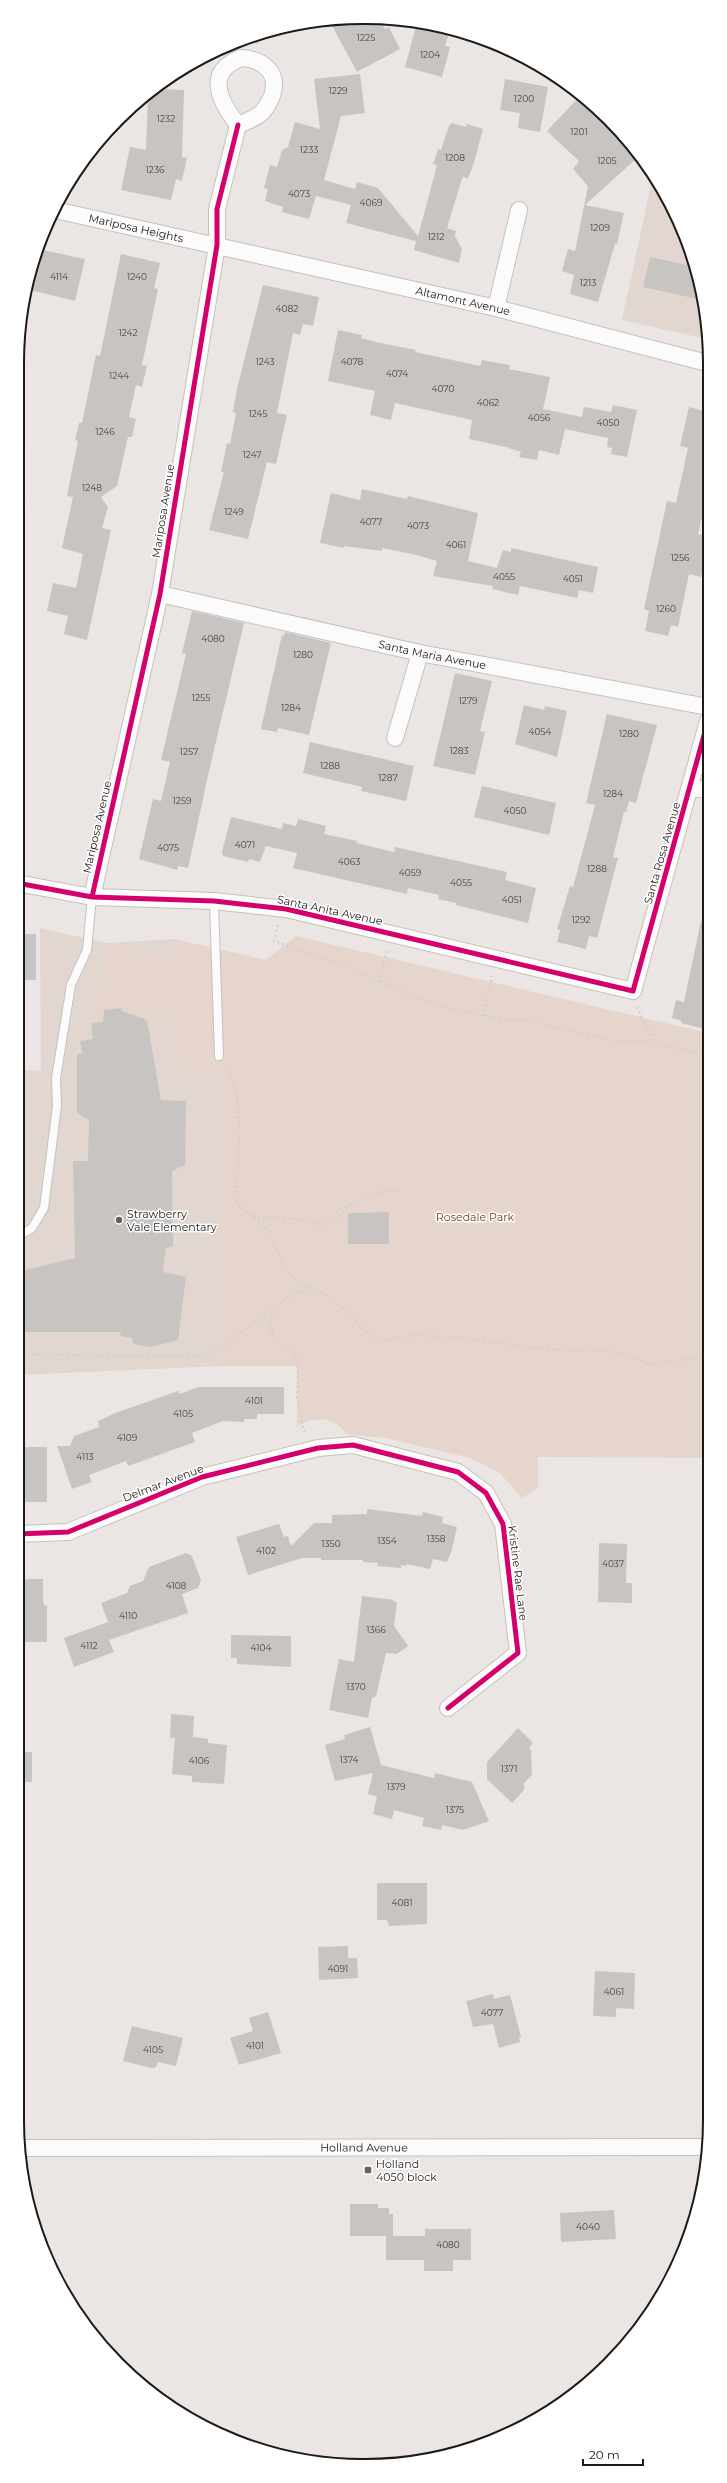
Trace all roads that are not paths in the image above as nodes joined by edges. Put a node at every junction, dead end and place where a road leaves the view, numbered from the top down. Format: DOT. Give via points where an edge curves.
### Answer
graph roads {
  1 [pos="238,125"];
  2 [pos="519,210"];
  3 [pos="60,211"];
  4 [pos="217,245"];
  5 [pos="496,308"];
  6 [pos="703,363"];
  7 [pos="160,594"];
  8 [pos="420,653"];
  9 [pos="703,706"];
  10 [pos="395,738"];
  11 [pos="703,741"];
  12 [pos="691,788"];
  13 [pos="703,789"];
  14 [pos="24,885"];
  15 [pos="92,897"];
  16 [pos="214,901"];
  17 [pos="633,991"];
  18 [pos="219,1056"];
  19 [pos="24,1233"];
  20 [pos="318,1448"];
  21 [pos="24,1534"];
  22 [pos="448,1708"];
  23 [pos="702,2147"];
  24 [pos="26,2148"];
  1 -- 4 [label="street, Mariposa Avenue" via="217,209"];
  2 -- 5 [label="street"];
  3 -- 4 [label="street, Mariposa Heights"];
  4 -- 5 [label="street, Altamont Avenue"];
  4 -- 7 [label="street, Mariposa Avenue"];
  5 -- 6 [label="street, Altamont Avenue"];
  7 -- 8 [label="street, Santa Maria Avenue"];
  7 -- 15 [label="street, Mariposa Avenue"];
  8 -- 9 [label="street, Santa Maria Avenue"];
  8 -- 10 [label="street"];
  11 -- 12 [label="street, Santa Rosa Avenue"];
  12 -- 13 [label="street"];
  12 -- 17 [label="street, Santa Rosa Avenue"];
  14 -- 15 [label="street, Santa Anita Avenue"];
  15 -- 16 [label="street, Santa Anita Avenue"];
  15 -- 19 [label="lane" via="87,950 71,985 56,1078 57,1106 44,1208 32,1228"];
  16 -- 17 [label="street, Santa Anita Avenue" via="282,909"];
  16 -- 18 [label="lane"];
  20 -- 21 [label="street, Delmar Avenue" via="202,1477 68,1532"];
  20 -- 22 [label="street, Kristine Rae Lane" via="353,1446 458,1472 486,1493 503,1524 518,1653"];
  23 -- 24 [label="street, Holland Avenue"];
}
